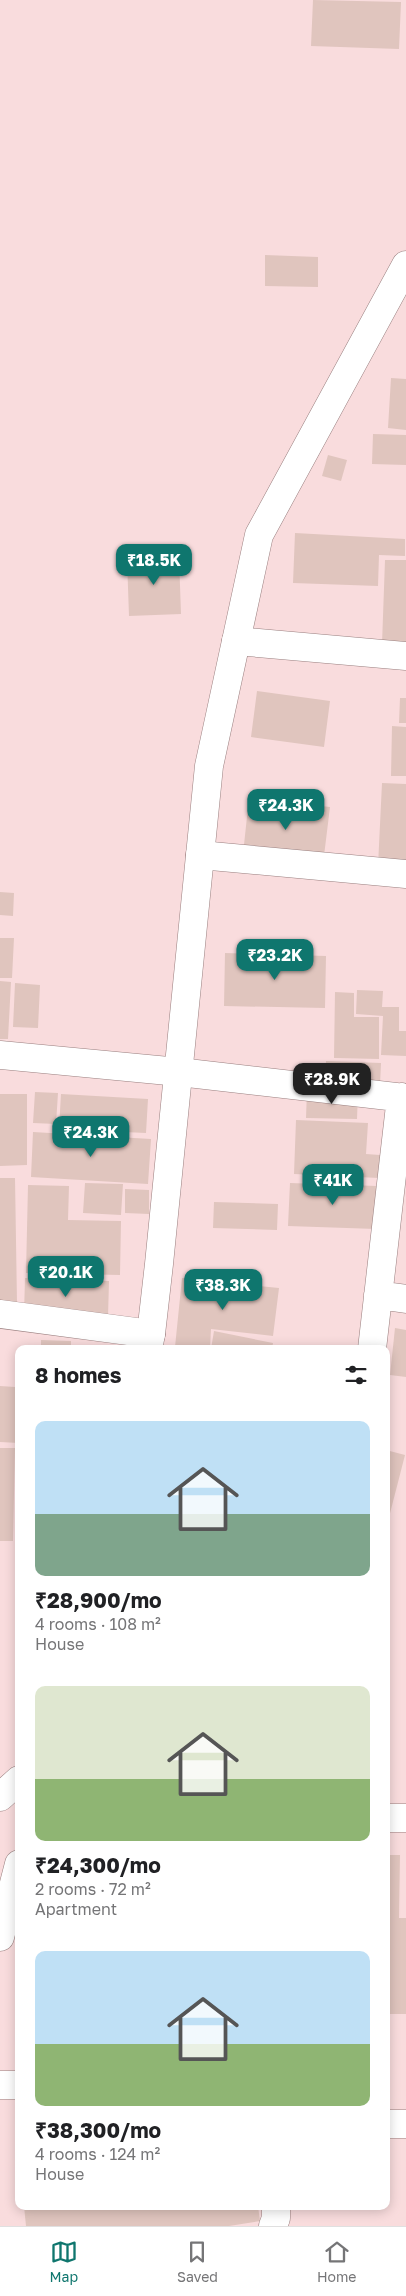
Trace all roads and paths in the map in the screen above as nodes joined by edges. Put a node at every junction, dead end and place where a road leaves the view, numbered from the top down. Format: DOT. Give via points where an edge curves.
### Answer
graph roads {
  1 [pos="406,265"];
  2 [pos="236,641"];
  3 [pos="406,656"];
  4 [pos="200,855"];
  5 [pos="406,874"];
  6 [pos="0,1055"];
  7 [pos="179,1072"];
  8 [pos="404,1097"];
  9 [pos="378,1295"];
  10 [pos="406,1299"];
  11 [pos="0,1314"];
  12 [pos="150,1341"];
  13 [pos="372,1345"];
  14 [pos="15,1784"];
  15 [pos="0,1797"];
  16 [pos="390,1818"];
  17 [pos="406,1818"];
  18 [pos="15,1879"];
  19 [pos="0,1937"];
  20 [pos="0,2085"];
  21 [pos="15,2085"];
  22 [pos="390,2124"];
  23 [pos="406,2124"];
  24 [pos="276,2210"];
  25 [pos="273,2226"];
  1 -- 2 [label="street" via="259,535"];
  2 -- 3 [label="street"];
  2 -- 4 [label="street" via="209,766"];
  4 -- 5 [label="street"];
  4 -- 7 [label="street"];
  6 -- 7 [label="street"];
  7 -- 8 [label="street"];
  7 -- 12 [label="street"];
  8 -- 9 [label="street"];
  9 -- 10 [label="street"];
  9 -- 13 [label="street"];
  11 -- 12 [label="street"];
  14 -- 15 [label="street"];
  16 -- 17 [label="street"];
  18 -- 19 [label="street"];
  20 -- 21 [label="street"];
  22 -- 23 [label="street"];
  24 -- 25 [label="street"];
}
